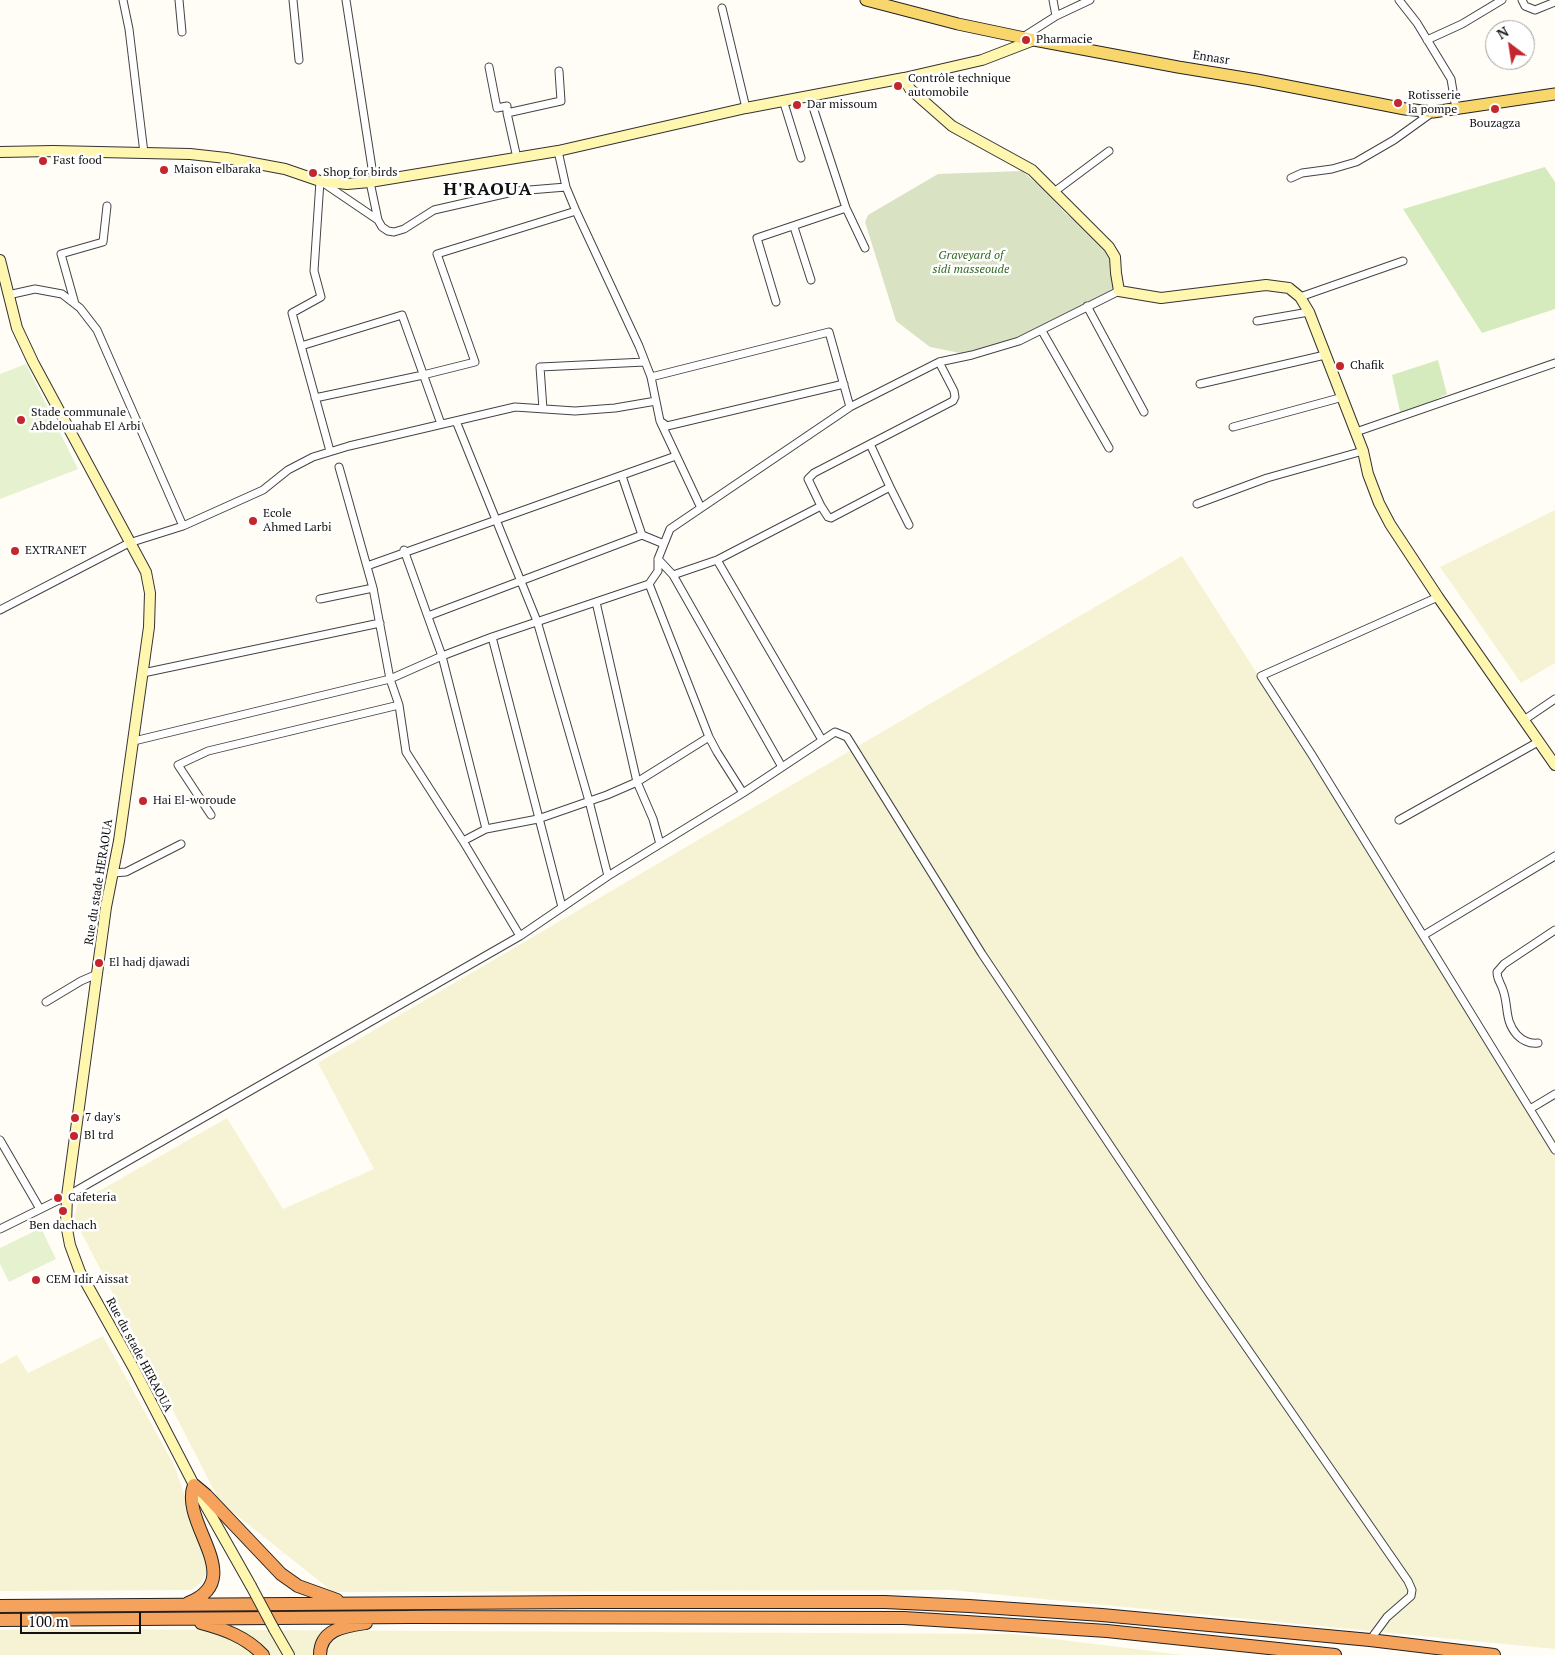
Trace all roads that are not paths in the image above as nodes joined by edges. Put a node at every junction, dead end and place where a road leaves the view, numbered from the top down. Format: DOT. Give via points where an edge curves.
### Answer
graph roads {
  1 [pos="123,0"];
  2 [pos="179,0"];
  3 [pos="293,0"];
  4 [pos="346,0"];
  5 [pos="866,0"];
  6 [pos="1053,0"];
  7 [pos="1090,0"];
  8 [pos="1399,0"];
  9 [pos="1502,0"];
  10 [pos="1522,0"];
  11 [pos="1555,2"];
  12 [pos="722,8"];
  13 [pos="1056,16"];
  14 [pos="182,32"];
  15 [pos="1029,39"];
  16 [pos="1428,40"];
  17 [pos="298,60"];
  18 [pos="489,66"];
  19 [pos="559,71"];
  20 [pos="904,78"];
  21 [pos="809,94"];
  22 [pos="1555,94"];
  23 [pos="783,100"];
  24 [pos="746,108"];
  25 [pos="1456,109"];
  26 [pos="1433,112"];
  27 [pos="507,113"];
  28 [pos="558,151"];
  29 [pos="0,152"];
  30 [pos="1109,152"];
  31 [pos="144,153"];
  32 [pos="517,158"];
  33 [pos="801,158"];
  34 [pos="1291,178"];
  35 [pos="320,181"];
  36 [pos="372,181"];
  37 [pos="566,187"];
  38 [pos="1054,192"];
  39 [pos="107,206"];
  40 [pos="846,208"];
  41 [pos="576,211"];
  42 [pos="378,220"];
  43 [pos="794,227"];
  44 [pos="864,248"];
  45 [pos="0,260"];
  46 [pos="1403,261"];
  47 [pos="812,280"];
  48 [pos="5,289"];
  49 [pos="1119,291"];
  50 [pos="1300,297"];
  51 [pos="776,302"];
  52 [pos="76,304"];
  53 [pos="1087,306"];
  54 [pos="1308,312"];
  55 [pos="1257,321"];
  56 [pos="1042,330"];
  57 [pos="301,346"];
  58 [pos="1325,355"];
  59 [pos="646,362"];
  60 [pos="938,362"];
  61 [pos="1555,363"];
  62 [pos="423,375"];
  63 [pos="651,377"];
  64 [pos="844,384"];
  65 [pos="1200,384"];
  66 [pos="1343,397"];
  67 [pos="315,398"];
  68 [pos="656,401"];
  69 [pos="850,407"];
  70 [pos="543,409"];
  71 [pos="1144,412"];
  72 [pos="456,421"];
  73 [pos="660,421"];
  74 [pos="441,424"];
  75 [pos="1233,427"];
  76 [pos="1356,432"];
  77 [pos="870,444"];
  78 [pos="1109,448"];
  79 [pos="330,451"];
  80 [pos="1364,451"];
  81 [pos="673,458"];
  82 [pos="339,467"];
  83 [pos="622,476"];
  84 [pos="890,487"];
  85 [pos="1197,504"];
  86 [pos="822,506"];
  87 [pos="701,508"];
  88 [pos="496,520"];
  89 [pos="909,525"];
  90 [pos="183,526"];
  91 [pos="642,535"];
  92 [pos="129,543"];
  93 [pos="664,544"];
  94 [pos="404,551"];
  95 [pos="658,559"];
  96 [pos="717,560"];
  97 [pos="367,566"];
  98 [pos="673,575"];
  99 [pos="521,581"];
  100 [pos="649,584"];
  101 [pos="373,588"];
  102 [pos="1438,597"];
  103 [pos="320,599"];
  104 [pos="596,602"];
  105 [pos="0,610"];
  106 [pos="428,616"];
  107 [pos="537,621"];
  108 [pos="380,623"];
  109 [pos="492,638"];
  110 [pos="442,656"];
  111 [pos="143,673"];
  112 [pos="390,679"];
  113 [pos="1555,699"];
  114 [pos="398,705"];
  115 [pos="1524,720"];
  116 [pos="709,737"];
  117 [pos="822,740"];
  118 [pos="134,741"];
  119 [pos="1538,742"];
  120 [pos="1555,765"];
  121 [pos="782,767"];
  122 [pos="637,782"];
  123 [pos="743,793"];
  124 [pos="589,801"];
  125 [pos="211,815"];
  126 [pos="538,819"];
  127 [pos="1399,820"];
  128 [pos="486,829"];
  129 [pos="463,841"];
  130 [pos="181,844"];
  131 [pos="660,844"];
  132 [pos="1555,856"];
  133 [pos="113,873"];
  134 [pos="608,876"];
  135 [pos="562,907"];
  136 [pos="1555,930"];
  137 [pos="520,936"];
  138 [pos="1424,936"];
  139 [pos="98,974"];
  140 [pos="46,1002"];
  141 [pos="1538,1043"];
  142 [pos="1555,1094"];
  143 [pos="1530,1109"];
  144 [pos="0,1140"];
  145 [pos="1555,1150"];
  146 [pos="67,1196"];
  147 [pos="40,1209"];
  148 [pos="0,1229"];
  149 [pos="194,1486"];
  150 [pos="349,1604"];
  151 [pos="182,1605"];
  152 [pos="0,1606"];
  153 [pos="410,1616"];
  154 [pos="187,1619"];
  155 [pos="0,1620"];
  156 [pos="1370,1640"];
  157 [pos="263,1655"];
  158 [pos="289,1655"];
  159 [pos="320,1655"];
  160 [pos="1335,1655"];
  161 [pos="1494,1655"];
  1 -- 31 [label="street"];
  2 -- 14 [label="street"];
  3 -- 17 [label="street"];
  4 -- 36 [label="street"];
  5 -- 15 [label="main road, Ennasr"];
  6 -- 13 [label="street"];
  7 -- 13 [label="street"];
  8 -- 16 [label="street"];
  9 -- 16 [label="street"];
  10 -- 11 [label="street" via="1525,6 1535,10"];
  12 -- 24 [label="street"];
  13 -- 15 [label="street"];
  15 -- 20 [label="street" via="982,60"];
  15 -- 26 [label="main road, Ennasr"];
  16 -- 25 [label="street" via="1452,79"];
  18 -- 27 [label="street" via="497,108 507,106"];
  19 -- 27 [label="street" via="561,101"];
  20 -- 21 [label="street"];
  20 -- 38 [label="street" via="910,89 952,126 1032,170"];
  21 -- 23 [label="street"];
  21 -- 40 [label="street"];
  22 -- 25 [label="main road, Ennasr"];
  23 -- 24 [label="street"];
  23 -- 33 [label="street"];
  24 -- 28 [label="street"];
  25 -- 26 [label="main road, Ennasr"];
  26 -- 34 [label="street" via="1356,162"];
  27 -- 32 [label="street"];
  28 -- 32 [label="street"];
  28 -- 37 [label="street"];
  29 -- 31 [label="street"];
  30 -- 38 [label="street"];
  31 -- 35 [label="street" via="226,158 285,169"];
  32 -- 36 [label="street"];
  35 -- 36 [label="street" via="347,184"];
  35 -- 42 [label="street"];
  35 -- 57 [label="street" via="314,271 321,297 292,313"];
  36 -- 42 [label="street"];
  37 -- 41 [label="street"];
  37 -- 42 [label="street" via="517,192 434,210 394,232 382,227"];
  38 -- 49 [label="street" via="1109,246 1115,257"];
  39 -- 52 [label="street" via="103,242 61,254"];
  40 -- 43 [label="street"];
  40 -- 44 [label="street"];
  41 -- 59 [label="street"];
  41 -- 62 [label="street" via="437,254 475,362"];
  43 -- 47 [label="street"];
  43 -- 51 [label="street" via="757,238"];
  45 -- 48 [label="street, Rue du stade HERAOUA"];
  46 -- 50 [label="street"];
  48 -- 52 [label="street" via="35,289 62,294"];
  48 -- 92 [label="street, Rue du stade HERAOUA" via="17,328 33,362"];
  49 -- 50 [label="street" via="1161,298 1266,285 1289,288"];
  49 -- 53 [label="street"];
  50 -- 54 [label="street"];
  52 -- 90 [label="street" via="97,330"];
  53 -- 56 [label="street"];
  53 -- 71 [label="street"];
  54 -- 55 [label="street"];
  54 -- 58 [label="street"];
  56 -- 60 [label="street" via="1019,341"];
  56 -- 78 [label="street"];
  57 -- 62 [label="street" via="402,315"];
  57 -- 67 [label="street"];
  58 -- 65 [label="street"];
  58 -- 66 [label="street"];
  59 -- 63 [label="street"];
  59 -- 70 [label="street" via="540,367"];
  60 -- 69 [label="street"];
  60 -- 77 [label="street" via="954,392 953,401"];
  61 -- 76 [label="street"];
  62 -- 67 [label="street"];
  62 -- 74 [label="street"];
  63 -- 64 [label="street" via="829,332"];
  63 -- 68 [label="street"];
  64 -- 69 [label="street"];
  64 -- 73 [label="street" via="667,426"];
  66 -- 75 [label="street"];
  66 -- 76 [label="street"];
  67 -- 79 [label="street"];
  68 -- 70 [label="street" via="575,411"];
  68 -- 73 [label="street"];
  69 -- 87 [label="street"];
  70 -- 72 [label="street" via="515,408"];
  72 -- 74 [label="street"];
  72 -- 88 [label="street"];
  73 -- 87 [label="street"];
  74 -- 79 [label="street"];
  76 -- 80 [label="street"];
  77 -- 84 [label="street"];
  77 -- 86 [label="street" via="810,476 808,479"];
  79 -- 90 [label="street" via="288,470 263,490"];
  80 -- 85 [label="street" via="1258,481"];
  80 -- 102 [label="street" via="1368,474 1379,503"];
  81 -- 83 [label="street"];
  82 -- 97 [label="street"];
  83 -- 88 [label="street"];
  83 -- 91 [label="street"];
  84 -- 86 [label="street" via="831,518"];
  84 -- 89 [label="street"];
  86 -- 96 [label="street"];
  87 -- 93 [label="street" via="670,529"];
  88 -- 94 [label="street"];
  88 -- 99 [label="street"];
  90 -- 92 [label="street"];
  91 -- 93 [label="street"];
  91 -- 99 [label="street"];
  92 -- 105 [label="street"];
  92 -- 111 [label="street, Rue du stade HERAOUA" via="146,572 150,593"];
  93 -- 95 [label="street"];
  94 -- 97 [label="street"];
  94 -- 106 [label="street"];
  95 -- 98 [label="street"];
  95 -- 100 [label="street" via="658,571"];
  96 -- 98 [label="street"];
  96 -- 117 [label="street"];
  97 -- 101 [label="street"];
  98 -- 121 [label="street"];
  99 -- 106 [label="street"];
  99 -- 107 [label="street"];
  100 -- 104 [label="street"];
  100 -- 116 [label="street"];
  101 -- 103 [label="street"];
  101 -- 108 [label="street"];
  102 -- 115 [label="street"];
  102 -- 138 [label="street" via="1261,676"];
  104 -- 107 [label="street"];
  104 -- 122 [label="street"];
  106 -- 110 [label="street"];
  107 -- 109 [label="street"];
  107 -- 124 [label="street"];
  108 -- 111 [label="street"];
  108 -- 112 [label="street"];
  109 -- 110 [label="street"];
  109 -- 126 [label="street"];
  110 -- 112 [label="street"];
  110 -- 128 [label="street"];
  111 -- 118 [label="street, Rue du stade HERAOUA"];
  112 -- 114 [label="street"];
  112 -- 118 [label="street"];
  113 -- 115 [label="street"];
  114 -- 125 [label="street" via="208,751 178,765"];
  114 -- 129 [label="street" via="406,752"];
  115 -- 119 [label="street"];
  116 -- 122 [label="street"];
  116 -- 123 [label="street"];
  117 -- 121 [label="street"];
  117 -- 156 [label="street" via="835,732 846,737 982,954 1202,1283 1408,1581 1411,1596 1387,1617"];
  118 -- 133 [label="street, Rue du stade HERAOUA"];
  119 -- 120 [label="street"];
  119 -- 127 [label="street"];
  121 -- 123 [label="street"];
  122 -- 124 [label="street"];
  122 -- 131 [label="street"];
  123 -- 131 [label="street"];
  124 -- 126 [label="street"];
  124 -- 134 [label="street"];
  126 -- 128 [label="street"];
  126 -- 135 [label="street"];
  128 -- 129 [label="street"];
  129 -- 137 [label="street"];
  130 -- 133 [label="street" via="126,872"];
  131 -- 134 [label="street"];
  132 -- 138 [label="street"];
  133 -- 139 [label="street, Rue du stade HERAOUA"];
  134 -- 135 [label="street"];
  135 -- 137 [label="street"];
  136 -- 141 [label="street" via="1497,972 1504,990 1510,1026 1521,1039 1531,1044"];
  137 -- 146 [label="street"];
  138 -- 143 [label="street"];
  139 -- 140 [label="street"];
  139 -- 146 [label="street, Rue du stade HERAOUA"];
  142 -- 143 [label="street"];
  143 -- 145 [label="street"];
  144 -- 147 [label="street"];
  146 -- 147 [label="street"];
  146 -- 149 [label="street, Rue du stade HERAOUA" via="66,1224 80,1272"];
  147 -- 148 [label="street"];
  149 -- 150 [label="highway" via="281,1574 298,1586"];
  149 -- 151 [label="highway" via="193,1506 214,1573 202,1595"];
  149 -- 158 [label="street, Rue du stade HERAOUA, bridge"];
  150 -- 151 [label="highway"];
  150 -- 156 [label="highway" via="885,1602 1093,1614"];
  151 -- 152 [label="highway"];
  153 -- 154 [label="highway"];
  153 -- 159 [label="highway" via="334,1630 325,1638"];
  153 -- 160 [label="highway" via="904,1618 1107,1631"];
  154 -- 155 [label="highway"];
  154 -- 157 [label="highway" via="222,1628 245,1640"];
  156 -- 161 [label="highway"];
}
